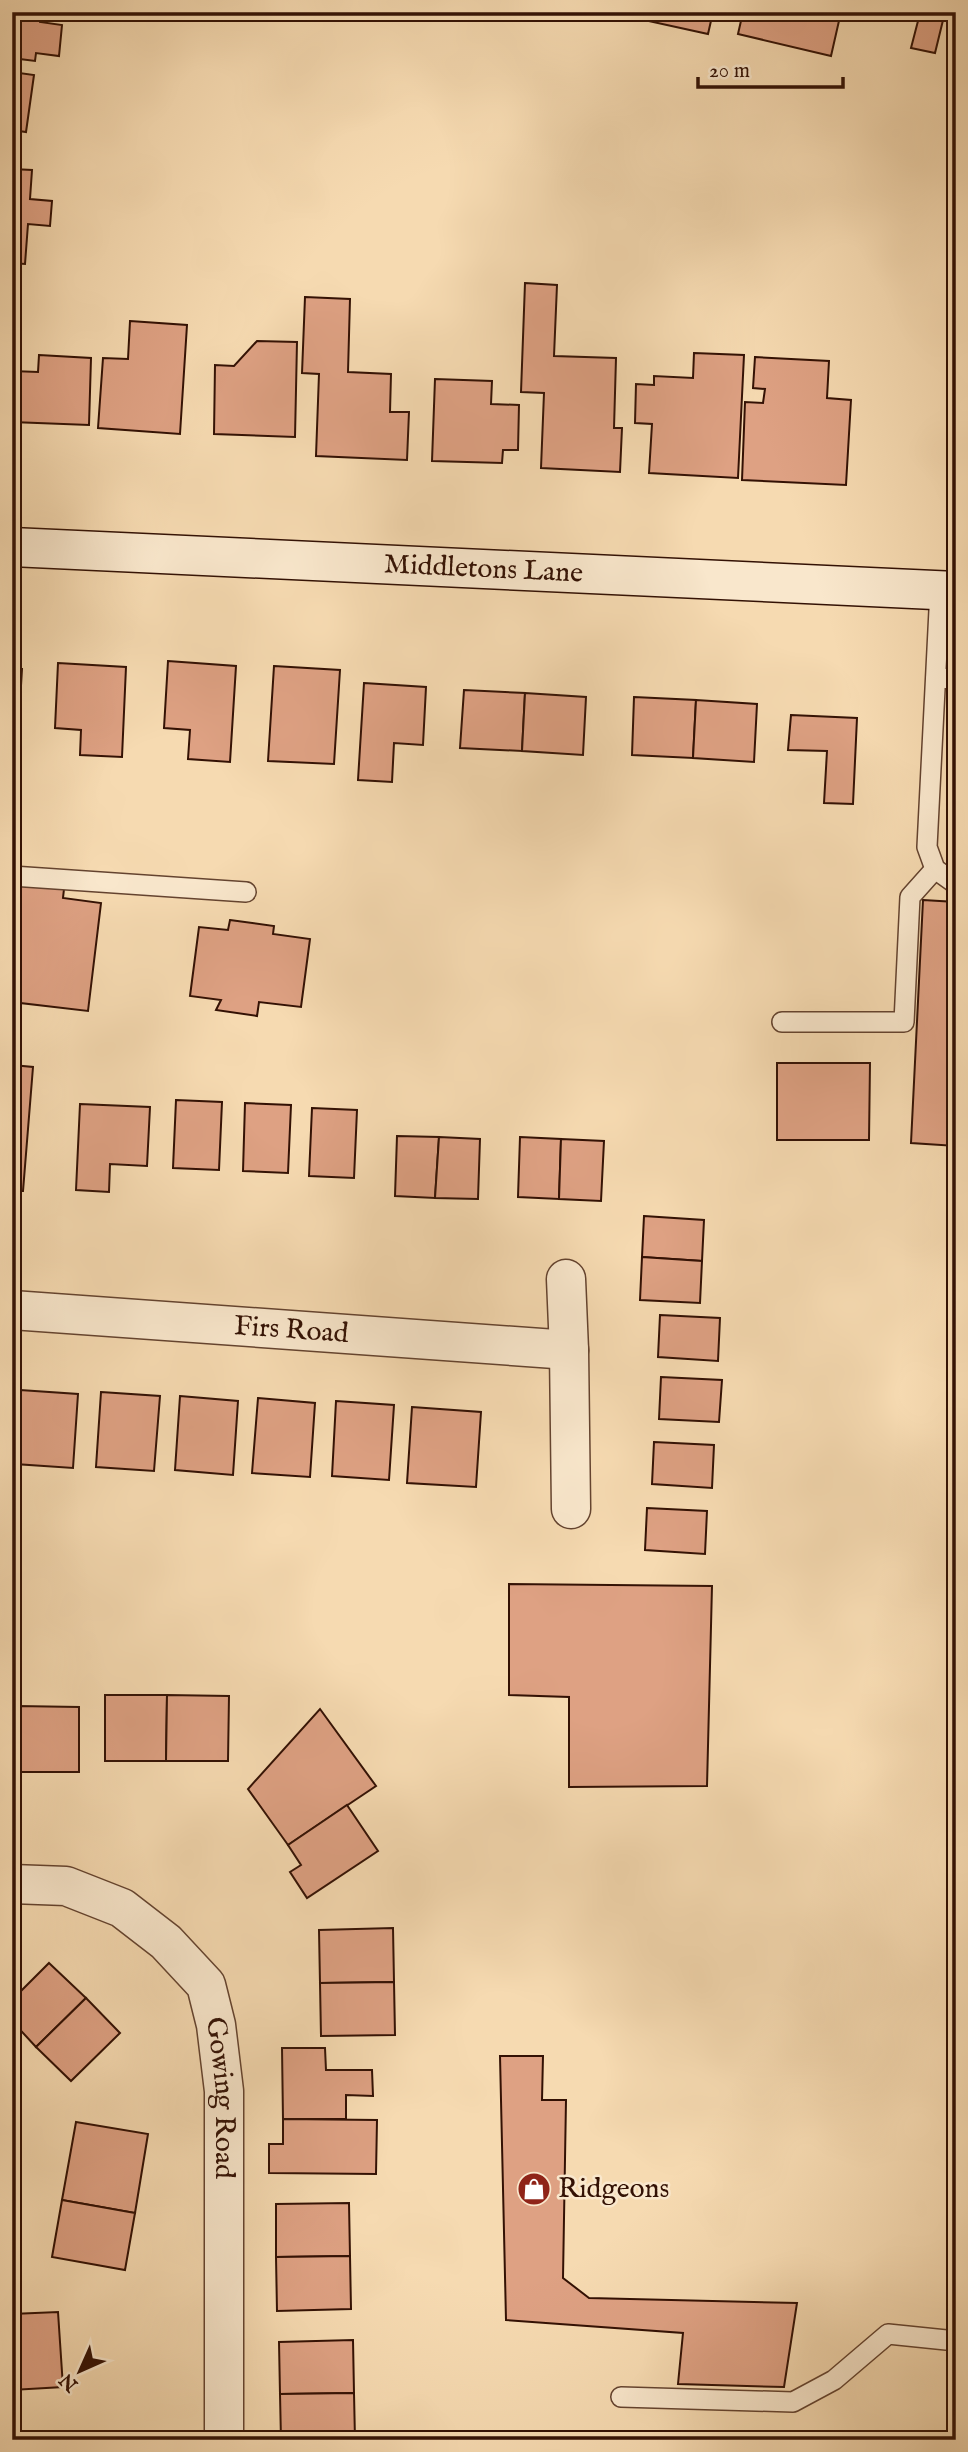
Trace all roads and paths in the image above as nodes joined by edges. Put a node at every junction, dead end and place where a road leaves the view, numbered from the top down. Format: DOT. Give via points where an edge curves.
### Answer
graph roads {
  1 [pos="12,547"];
  2 [pos="948,591"];
  3 [pos="946,678"];
  4 [pos="935,869"];
  5 [pos="12,876"];
  6 [pos="956,884"];
  7 [pos="246,892"];
  8 [pos="782,1022"];
  9 [pos="566,1279"];
  10 [pos="12,1310"];
  11 [pos="569,1350"];
  12 [pos="571,1509"];
  13 [pos="12,1884"];
  14 [pos="956,2341"];
  15 [pos="621,2397"];
  16 [pos="224,2440"];
  1 -- 2 [label="street, Middletons Lane"];
  2 -- 3 [label="lane"];
  3 -- 4 [label="lane" via="927,846"];
  4 -- 6 [label="lane"];
  4 -- 8 [label="lane" via="910,897 904,1022"];
  5 -- 7 [label="lane"];
  9 -- 11 [label="street"];
  10 -- 11 [label="street, Firs Road"];
  11 -- 12 [label="street"];
  13 -- 16 [label="street, Gowing Road" via="66,1886 122,1908 166,1942 206,1985 224,2091"];
  14 -- 15 [label="lane" via="888,2334 834,2380 793,2402"];
}
